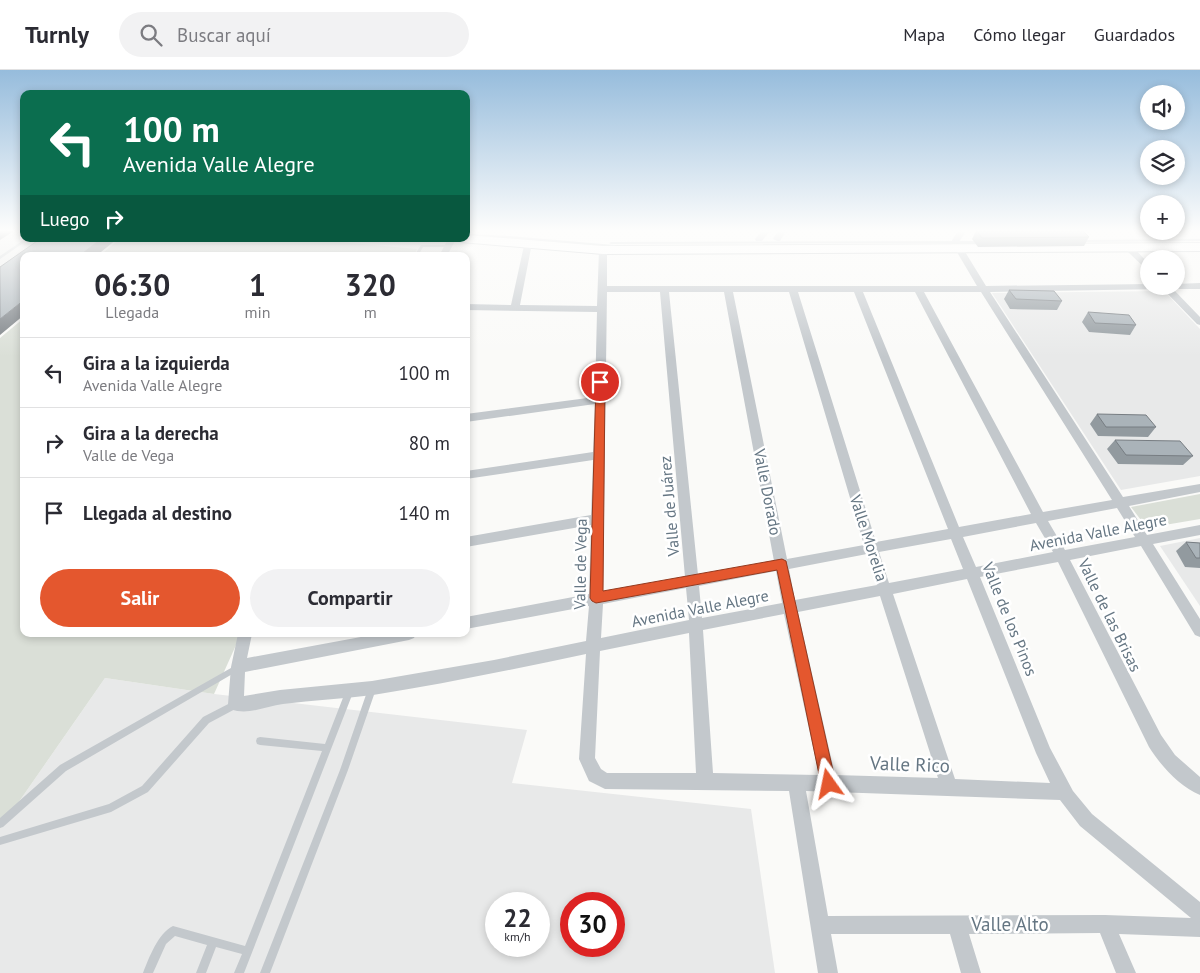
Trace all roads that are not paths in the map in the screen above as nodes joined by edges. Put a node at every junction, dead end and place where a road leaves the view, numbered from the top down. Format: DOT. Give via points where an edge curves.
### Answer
graph roads {
  1 [pos="522,273"];
  2 [pos="602,273"];
  3 [pos="974,273"];
  4 [pos="1185,286"];
  5 [pos="1200,286"];
  6 [pos="1140,287"];
  7 [pos="601,289"];
  8 [pos="664,289"];
  9 [pos="728,289"];
  10 [pos="792,289"];
  11 [pos="857,289"];
  12 [pos="918,289"];
  13 [pos="982,289"];
  14 [pos="1174,295"];
  15 [pos="470,307"];
  16 [pos="515,308"];
  17 [pos="601,309"];
  18 [pos="1200,322"];
  19 [pos="600,400"];
  20 [pos="470,417"];
  21 [pos="598,455"];
  22 [pos="470,474"];
  23 [pos="1200,488"];
  24 [pos="1120,502"];
  25 [pos="1040,517"];
  26 [pos="597,519"];
  27 [pos="1200,530"];
  28 [pos="956,532"];
  29 [pos="470,541"];
  30 [pos="1144,541"];
  31 [pos="871,547"];
  32 [pos="1062,556"];
  33 [pos="782,564"];
  34 [pos="974,574"];
  35 [pos="692,580"];
  36 [pos="885,590"];
  37 [pos="596,598"];
  38 [pos="790,608"];
  39 [pos="470,622"];
  40 [pos="696,625"];
  41 [pos="1200,631"];
  42 [pos="244,637"];
  43 [pos="393,637"];
  44 [pos="594,647"];
  45 [pos="238,667"];
  46 [pos="372,688"];
  47 [pos="350,690"];
  48 [pos="236,704"];
  49 [pos="260,741"];
  50 [pos="328,748"];
  51 [pos="705,780"];
  52 [pos="605,781"];
  53 [pos="796,783"];
  54 [pos="829,784"];
  55 [pos="949,786"];
  56 [pos="1200,787"];
  57 [pos="1063,792"];
  58 [pos="0,824"];
  59 [pos="0,841"];
  60 [pos="1200,914"];
  61 [pos="957,924"];
  62 [pos="1106,924"];
  63 [pos="820,925"];
  64 [pos="1200,928"];
  65 [pos="213,942"];
  66 [pos="247,951"];
  67 [pos="148,973"];
  68 [pos="201,973"];
  69 [pos="239,973"];
  70 [pos="265,973"];
  71 [pos="828,973"];
  72 [pos="971,973"];
  73 [pos="1126,973"];
  1 -- 16 [label="street"];
  2 -- 7 [label="street, Valle de Vega"];
  3 -- 13 [label="street"];
  4 -- 5 [label="street"];
  6 -- 13 [label="street"];
  7 -- 8 [label="street"];
  7 -- 17 [label="street, Valle de Vega"];
  8 -- 9 [label="street"];
  8 -- 35 [label="street, Valle de Juárez"];
  9 -- 10 [label="street"];
  9 -- 33 [label="street, Valle Dorado"];
  10 -- 11 [label="street"];
  10 -- 31 [label="street, Valle Morelia"];
  11 -- 12 [label="street"];
  11 -- 28 [label="street, Valle de los Pinos"];
  12 -- 13 [label="street"];
  12 -- 25 [label="street, Valle de las Brisas"];
  13 -- 24 [label="street"];
  14 -- 18 [label="street"];
  15 -- 16 [label="street"];
  16 -- 17 [label="street"];
  17 -- 19 [label="street, Valle de Vega"];
  19 -- 20 [label="street"];
  19 -- 21 [label="street, Valle de Vega"];
  21 -- 22 [label="street"];
  21 -- 26 [label="street, Valle de Vega"];
  23 -- 24 [label="street, Avenida Valle Alegre"];
  24 -- 25 [label="street, Avenida Valle Alegre"];
  24 -- 30 [label="street"];
  25 -- 28 [label="street, Avenida Valle Alegre"];
  25 -- 32 [label="street, Valle de las Brisas"];
  26 -- 29 [label="street"];
  26 -- 37 [label="street, Valle de Vega"];
  27 -- 30 [label="street, Avenida Valle Alegre"];
  28 -- 31 [label="street, Avenida Valle Alegre"];
  28 -- 34 [label="street, Valle de los Pinos"];
  30 -- 32 [label="street, Avenida Valle Alegre"];
  30 -- 41 [label="street"];
  31 -- 33 [label="street, Avenida Valle Alegre"];
  31 -- 36 [label="street, Valle Morelia"];
  32 -- 34 [label="street, Avenida Valle Alegre"];
  32 -- 56 [label="street, Valle de las Brisas" via="1155,741 1166,759"];
  33 -- 35 [label="street, Avenida Valle Alegre"];
  33 -- 38 [label="street, Valle Dorado"];
  34 -- 36 [label="street, Avenida Valle Alegre"];
  34 -- 57 [label="street, Valle de los Pinos" via="1044,753"];
  35 -- 37 [label="street, Avenida Valle Alegre"];
  35 -- 40 [label="street, Valle de Juárez"];
  36 -- 38 [label="street, Avenida Valle Alegre"];
  36 -- 55 [label="street, Valle Morelia"];
  37 -- 39 [label="street, Avenida Valle Alegre"];
  37 -- 44 [label="street, Valle de Vega"];
  38 -- 40 [label="street, Avenida Valle Alegre"];
  38 -- 54 [label="street, Valle Dorado"];
  40 -- 44 [label="street, Avenida Valle Alegre"];
  40 -- 51 [label="street, Valle de Juárez"];
  42 -- 45 [label="street"];
  43 -- 45 [label="street"];
  44 -- 46 [label="street, Avenida Valle Alegre"];
  44 -- 52 [label="street, Valle de Vega" via="587,758 595,775"];
  45 -- 48 [label="street"];
  45 -- 58 [label="lane" via="64,768"];
  46 -- 47 [label="street, Avenida Valle Alegre"];
  46 -- 70 [label="lane" via="344,770"];
  47 -- 48 [label="street, Avenida Valle Alegre"];
  47 -- 50 [label="lane"];
  48 -- 59 [label="lane" via="206,720 145,790 111,808"];
  49 -- 50 [label="lane"];
  50 -- 66 [label="lane"];
  51 -- 52 [label="street, Valle Rico"];
  51 -- 53 [label="street, Valle Rico"];
  53 -- 54 [label="street, Valle Rico"];
  53 -- 63 [label="street"];
  54 -- 55 [label="street, Valle Rico"];
  55 -- 57 [label="street, Valle Rico"];
  57 -- 60 [label="street, Valle de los Pinos" via="1086,820"];
  61 -- 62 [label="street, Valle Alto"];
  61 -- 63 [label="street, Valle Alto"];
  61 -- 72 [label="street"];
  62 -- 64 [label="street, Valle Alto"];
  62 -- 73 [label="street"];
  63 -- 71 [label="street"];
  65 -- 66 [label="lane"];
  65 -- 67 [label="lane" via="173,931 163,941"];
  65 -- 68 [label="lane"];
  66 -- 69 [label="lane"];
}
